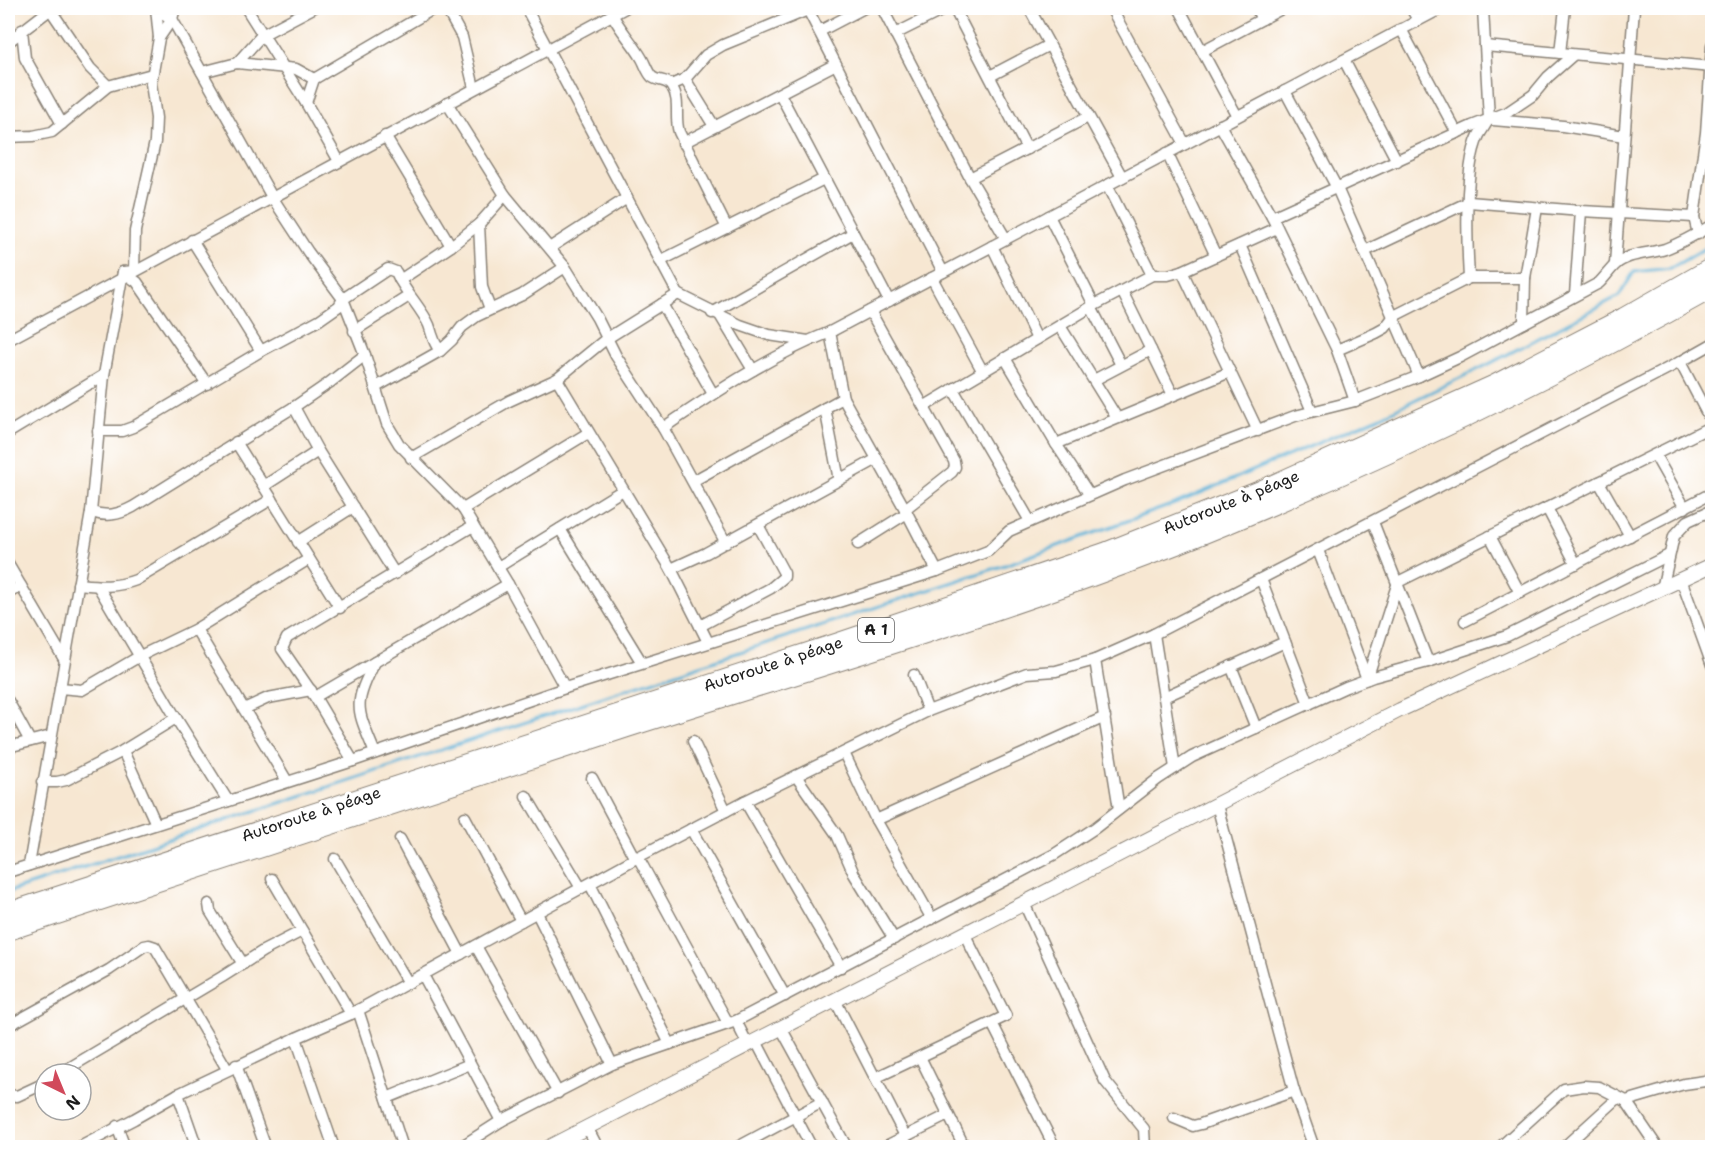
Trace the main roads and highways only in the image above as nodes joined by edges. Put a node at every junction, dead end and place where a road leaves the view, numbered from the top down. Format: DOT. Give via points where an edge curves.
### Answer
graph roads {
  1 [pos="1713,268"];
  2 [pos="1713,288"];
  3 [pos="8,913"];
  4 [pos="8,930"];
  1 -- 3 [label="highway, Autoroute à péage / A 1" via="1495,385 1258,492 1105,552 839,643"];
  2 -- 4 [label="highway, A 1" via="1638,330 1370,463 1158,551 936,628"];
}
